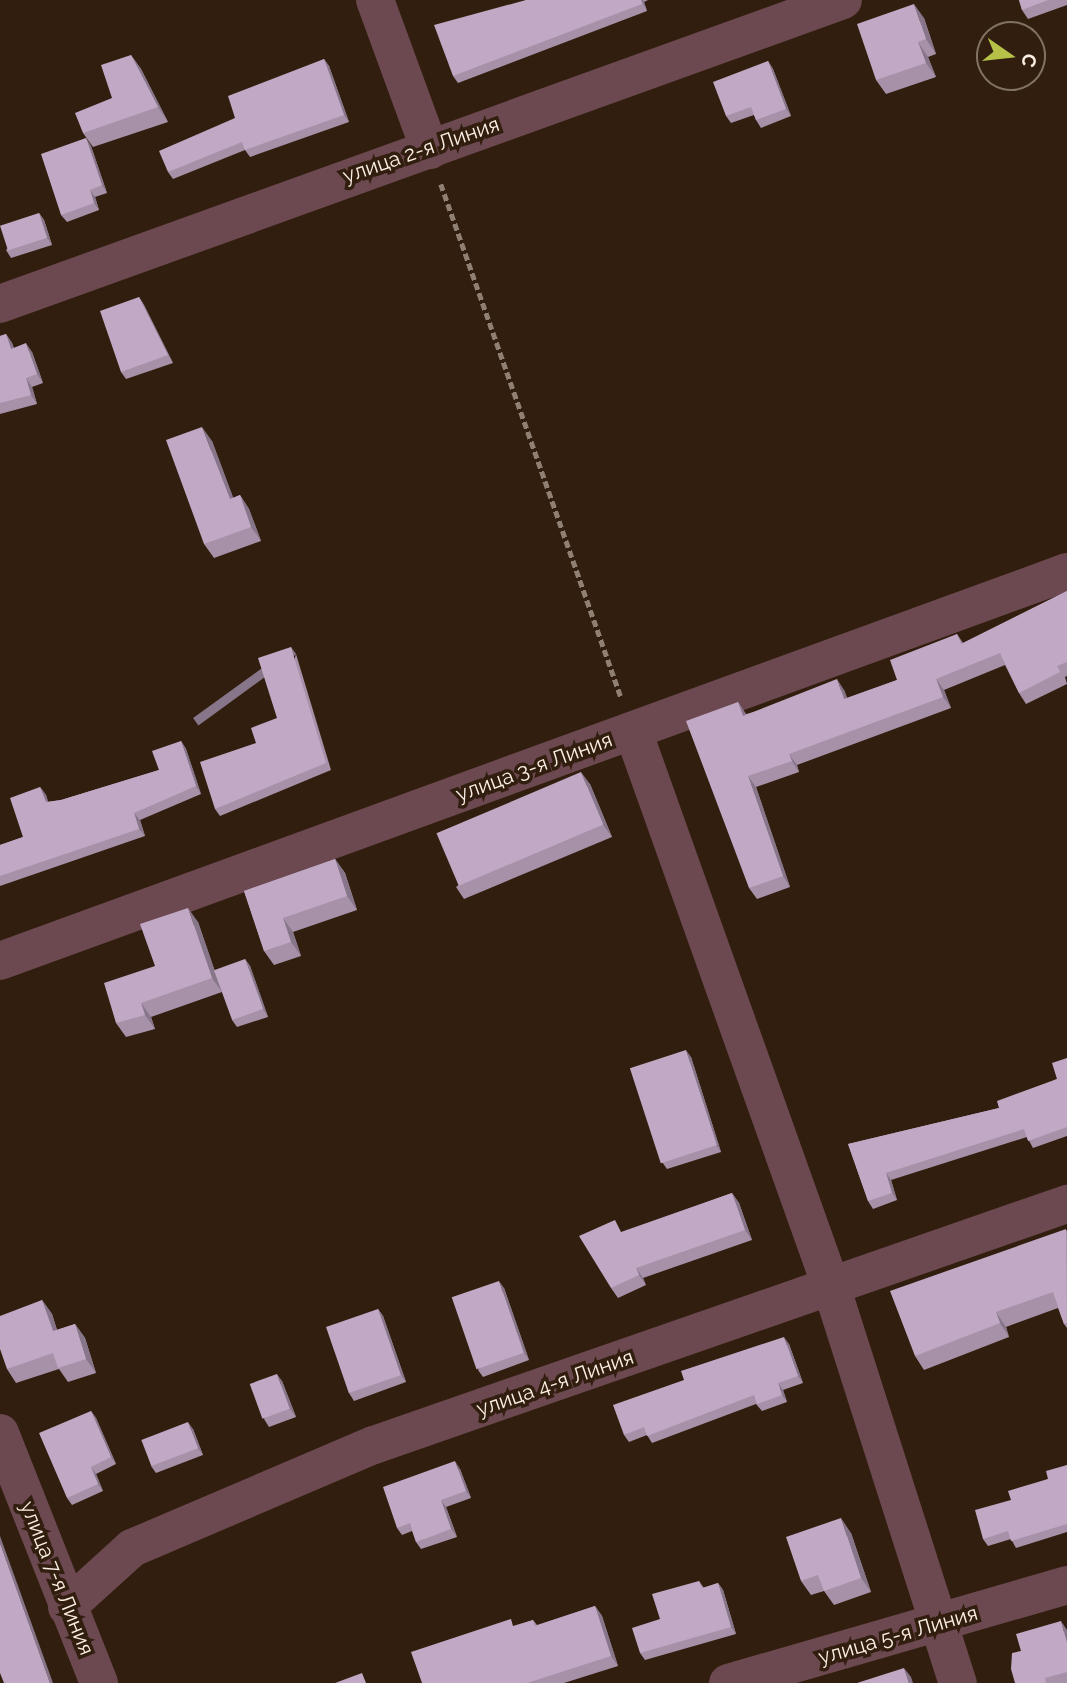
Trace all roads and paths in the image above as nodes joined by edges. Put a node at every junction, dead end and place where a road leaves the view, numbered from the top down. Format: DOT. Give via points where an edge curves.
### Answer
graph roads {
  1 [pos="375,0"];
  2 [pos="844,0"];
  3 [pos="429,150"];
  4 [pos="0,304"];
  5 [pos="1067,572"];
  6 [pos="633,731"];
  7 [pos="0,961"];
  8 [pos="1067,1204"];
  9 [pos="832,1289"];
  10 [pos="0,1433"];
  11 [pos="1067,1586"];
  12 [pos="67,1607"];
  13 [pos="942,1623"];
  14 [pos="99,1683"];
  15 [pos="728,1683"];
  16 [pos="958,1683"];
  1 -- 3 [label="street"];
  2 -- 3 [label="street, улица 2-я Линия"];
  3 -- 4 [label="street, улица 2-я Линия"];
  3 -- 6 [label="path"];
  5 -- 6 [label="street, улица 3-я Линия"];
  6 -- 7 [label="street, улица 3-я Линия"];
  6 -- 9 [label="street"];
  8 -- 9 [label="street, улица 4-я Линия"];
  9 -- 12 [label="street, улица 4-я Линия" via="374,1445 132,1548"];
  9 -- 13 [label="street"];
  10 -- 12 [label="street, улица 7-я Линия"];
  11 -- 13 [label="street, улица 5-я Линия"];
  12 -- 14 [label="street, улица 7-я Линия"];
  13 -- 15 [label="street, улица 5-я Линия"];
  13 -- 16 [label="street"];
}
